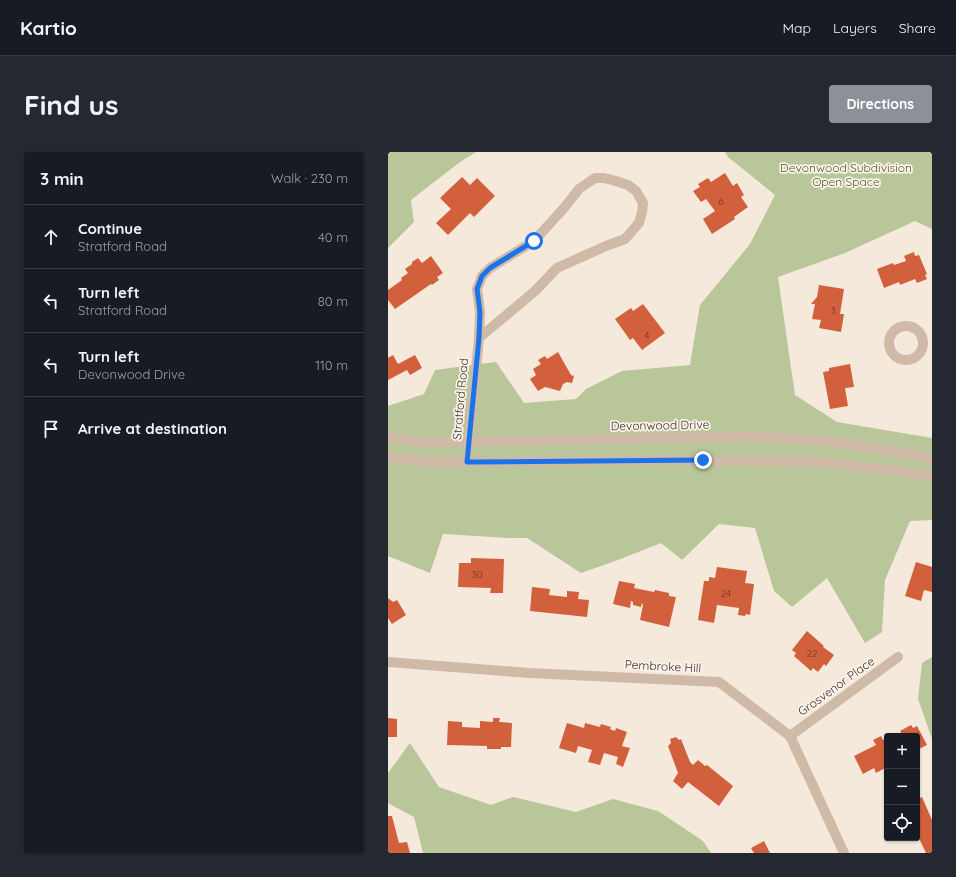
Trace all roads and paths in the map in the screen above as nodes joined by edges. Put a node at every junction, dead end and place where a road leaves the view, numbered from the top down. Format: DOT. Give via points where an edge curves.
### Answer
graph roads {
  1 [pos="479,338"];
  2 [pos="388,437"];
  3 [pos="469,442"];
  4 [pos="388,457"];
  5 [pos="932,459"];
  6 [pos="467,462"];
  7 [pos="932,476"];
  8 [pos="898,657"];
  9 [pos="388,662"];
  10 [pos="790,736"];
  11 [pos="844,853"];
  1 -- 1 [label="street, Stratford Road" via="535,291 557,268 625,239 639,223 642,212 643,203 636,191 616,181 595,178 579,189 534,241 490,268 482,276 477,289 480,312"];
  1 -- 3 [label="street, Stratford Road"];
  2 -- 3 [label="street, Devonwood Drive" via="422,442"];
  3 -- 5 [label="street, Devonwood Drive" via="754,436 826,441"];
  3 -- 6 [label="street, Stratford Road"];
  4 -- 6 [label="street" via="426,462"];
  6 -- 7 [label="street" via="824,462"];
  8 -- 10 [label="street, Grosvenor Place"];
  9 -- 10 [label="street, Pembroke Hill" via="530,673 719,682"];
  10 -- 11 [label="street, Pembroke Hill"];
}
